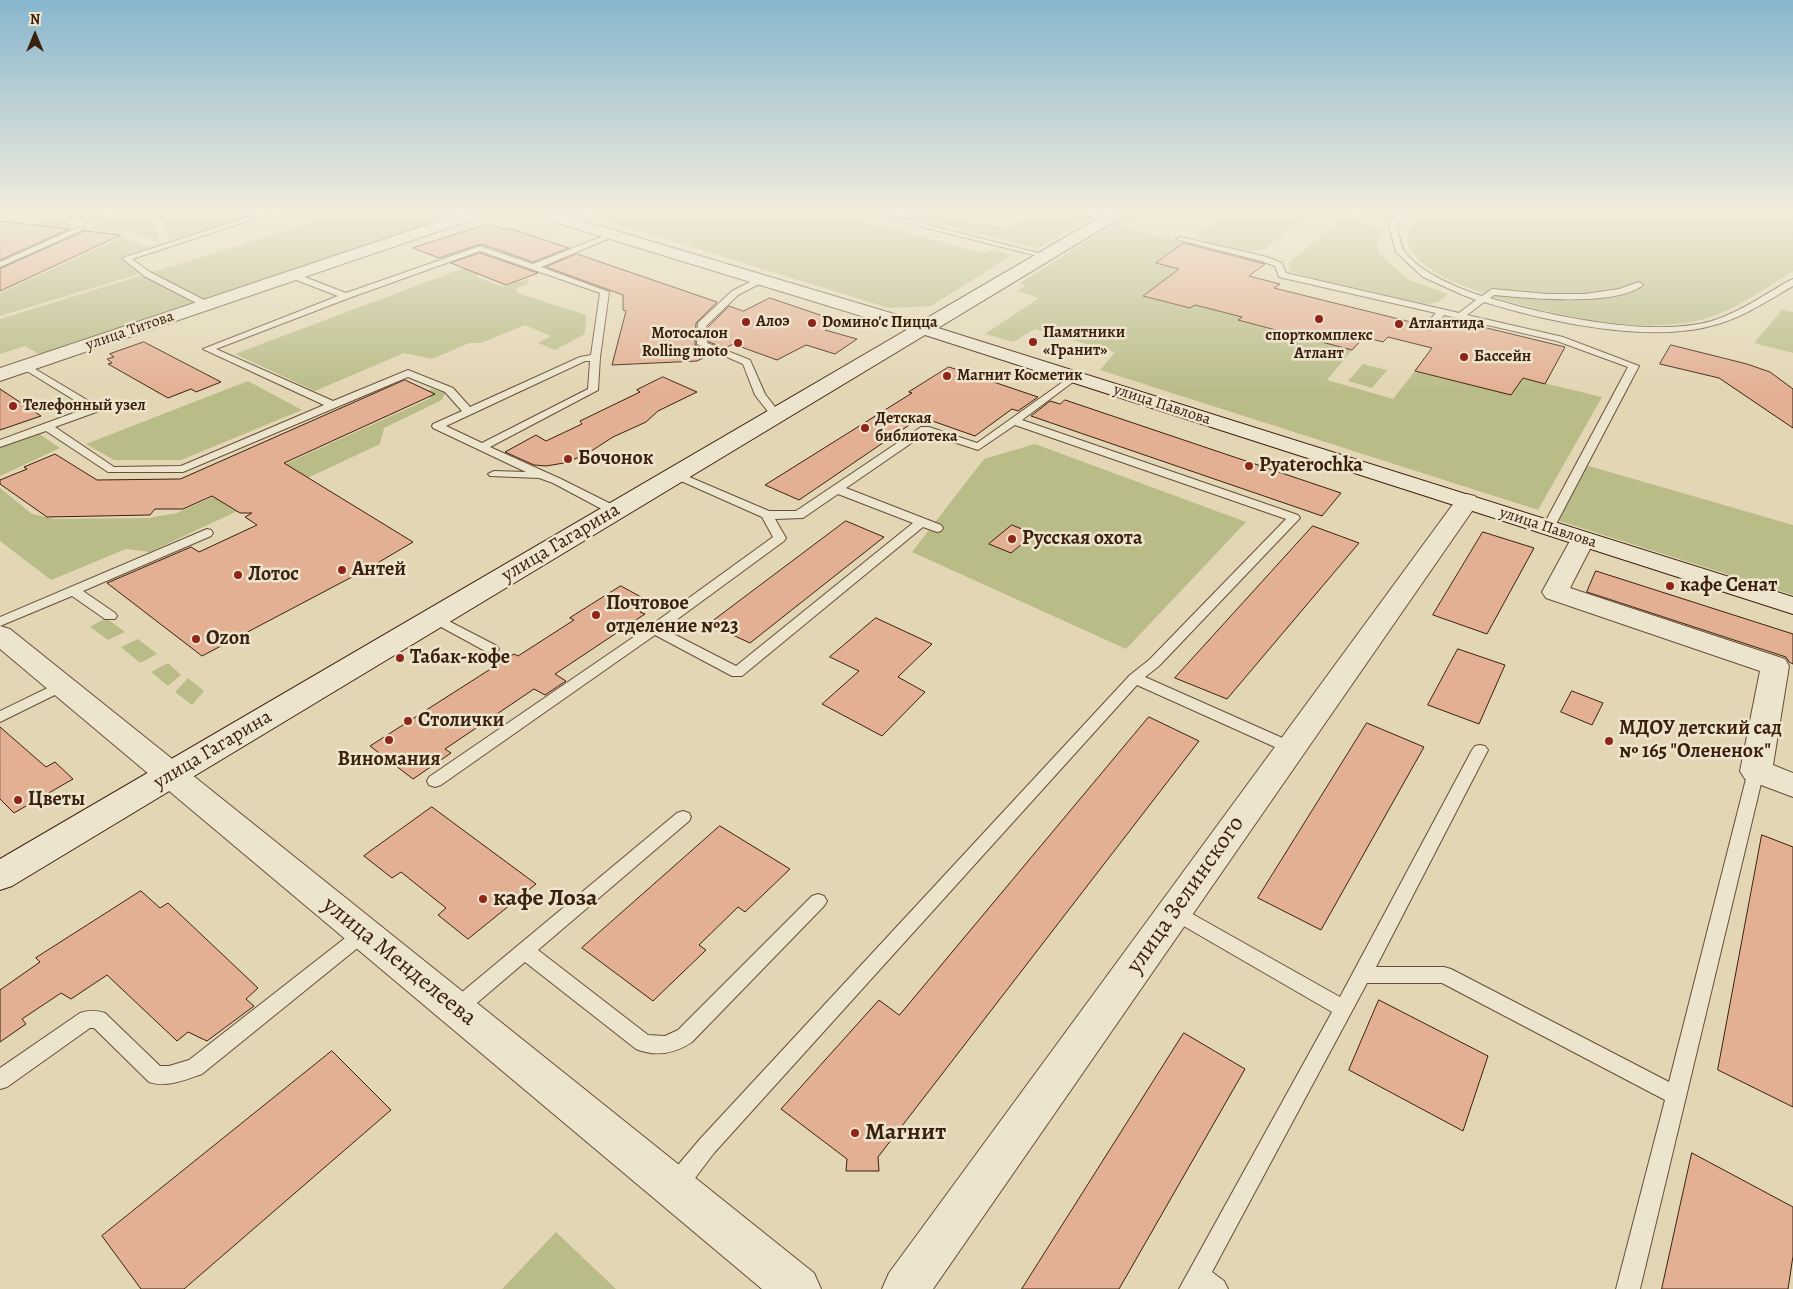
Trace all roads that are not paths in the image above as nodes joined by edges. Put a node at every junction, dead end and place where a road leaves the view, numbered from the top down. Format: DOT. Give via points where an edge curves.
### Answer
graph roads {
  1 [pos="142,270"];
  2 [pos="311,270"];
  3 [pos="418,270"];
  4 [pos="538,270"];
  5 [pos="544,270"];
  6 [pos="727,270"];
  7 [pos="1022,270"];
  8 [pos="1281,270"];
  9 [pos="1422,270"];
  10 [pos="294,276"];
  11 [pos="760,280"];
  12 [pos="541,282"];
  13 [pos="1793,282"];
  14 [pos="1639,284"];
  15 [pos="346,296"];
  16 [pos="1483,299"];
  17 [pos="208,305"];
  18 [pos="1441,313"];
  19 [pos="1459,317"];
  20 [pos="1429,326"];
  21 [pos="924,329"];
  22 [pos="595,358"];
  23 [pos="25,366"];
  24 [pos="0,375"];
  25 [pos="1074,377"];
  26 [pos="333,405"];
  27 [pos="468,412"];
  28 [pos="777,416"];
  29 [pos="1014,421"];
  30 [pos="47,427"];
  31 [pos="0,444"];
  32 [pos="482,448"];
  33 [pos="494,474"];
  34 [pos="543,476"];
  35 [pos="676,476"];
  36 [pos="837,489"];
  37 [pos="1467,501"];
  38 [pos="615,510"];
  39 [pos="767,515"];
  40 [pos="799,515"];
  41 [pos="921,522"];
  42 [pos="937,528"];
  43 [pos="1548,528"];
  44 [pos="207,533"];
  45 [pos="780,538"];
  46 [pos="1583,539"];
  47 [pos="73,590"];
  48 [pos="1793,606"];
  49 [pos="110,616"];
  50 [pos="435,618"];
  51 [pos="0,622"];
  52 [pos="654,629"];
  53 [pos="0,635"];
  54 [pos="492,649"];
  55 [pos="1136,678"];
  56 [pos="62,686"];
  57 [pos="0,717"];
  58 [pos="1291,748"];
  59 [pos="1480,750"];
  60 [pos="1756,771"];
  61 [pos="170,775"];
  62 [pos="435,780"];
  63 [pos="1793,785"];
  64 [pos="683,817"];
  65 [pos="0,876"];
  66 [pos="818,900"];
  67 [pos="1174,912"];
  68 [pos="364,933"];
  69 [pos="525,951"];
  70 [pos="1362,975"];
  71 [pos="456,1009"];
  72 [pos="1344,1009"];
  73 [pos="0,1080"];
  74 [pos="1678,1096"];
  75 [pos="674,1187"];
  76 [pos="1194,1283"];
  77 [pos="798,1289"];
  78 [pos="905,1289"];
  79 [pos="1216,1289"];
  80 [pos="1628,1289"];
  1 -- 17 [label="lane"];
  2 -- 10 [label="street, улица Титова"];
  3 -- 15 [label="lane"];
  4 -- 12 [label="lane"];
  5 -- 22 [label="lane" via="605,292"];
  6 -- 11 [label="street, улица Павлова"];
  7 -- 21 [label="street, улица Гагарина"];
  8 -- 18 [label="lane" via="1282,275"];
  9 -- 16 [label="lane" via="1440,282"];
  10 -- 15 [label="lane"];
  10 -- 17 [label="street, улица Титова"];
  11 -- 21 [label="street, улица Павлова"];
  11 -- 28 [label="lane" via="735,293 701,325 702,344 746,362 760,395"];
  13 -- 16 [label="lane" via="1741,314 1721,322 1680,329 1592,324 1540,315"];
  14 -- 16 [label="lane" via="1619,293 1592,297 1492,292"];
  15 -- 26 [label="lane" via="208,349"];
  16 -- 19 [label="lane"];
  17 -- 23 [label="street, улица Титова"];
  18 -- 19 [label="lane"];
  18 -- 20 [label="lane"];
  19 -- 43 [label="lane" via="1560,339 1634,366"];
  21 -- 25 [label="street, улица Павлова"];
  21 -- 28 [label="street, улица Гагарина"];
  22 -- 27 [label="lane" via="583,359"];
  22 -- 32 [label="lane" via="593,390"];
  23 -- 24 [label="street, улица Титова"];
  23 -- 30 [label="lane" via="95,409"];
  25 -- 29 [label="lane"];
  25 -- 37 [label="street, улица Павлова"];
  26 -- 27 [label="lane" via="408,373 449,390"];
  26 -- 30 [label="lane" via="182,469 112,470"];
  27 -- 32 [label="lane" via="437,426"];
  28 -- 35 [label="street, улица Гагарина"];
  29 -- 36 [label="lane" via="978,448 925,428"];
  29 -- 55 [label="lane" via="1294,518"];
  30 -- 31 [label="lane"];
  32 -- 34 [label="lane"];
  33 -- 34 [label="lane"];
  34 -- 38 [label="lane"];
  35 -- 38 [label="street, улица Гагарина"];
  35 -- 39 [label="lane"];
  36 -- 40 [label="lane"];
  36 -- 41 [label="lane"];
  37 -- 43 [label="street, улица Павлова"];
  37 -- 58 [label="street, улица Зелинского"];
  38 -- 50 [label="street, улица Гагарина"];
  39 -- 40 [label="lane"];
  39 -- 45 [label="lane"];
  40 -- 45 [label="lane"];
  41 -- 42 [label="lane"];
  41 -- 52 [label="lane" via="737,673"];
  43 -- 46 [label="street, улица Павлова"];
  44 -- 47 [label="lane"];
  45 -- 52 [label="lane"];
  46 -- 48 [label="street, улица Павлова"];
  46 -- 60 [label="street" via="1555,592 1775,666"];
  47 -- 49 [label="lane"];
  47 -- 51 [label="lane"];
  50 -- 54 [label="lane"];
  50 -- 61 [label="street, улица Гагарина"];
  52 -- 62 [label="lane"];
  53 -- 56 [label="street, улица Менделеева"];
  55 -- 58 [label="lane"];
  55 -- 75 [label="lane" via="707,1146"];
  56 -- 57 [label="lane"];
  56 -- 61 [label="street, улица Менделеева"];
  58 -- 67 [label="street, улица Зелинского"];
  59 -- 70 [label="lane"];
  60 -- 63 [label="street"];
  60 -- 74 [label="lane"];
  61 -- 65 [label="street, улица Гагарина"];
  61 -- 68 [label="street, улица Менделеева"];
  64 -- 69 [label="lane"];
  66 -- 69 [label="lane" via="685,1036 672,1045 658,1047 644,1043"];
  67 -- 72 [label="lane"];
  67 -- 78 [label="street, улица Зелинского"];
  68 -- 71 [label="street, улица Менделеева"];
  68 -- 73 [label="lane" via="195,1067 169,1075 156,1075 98,1019 87,1019"];
  69 -- 71 [label="lane"];
  70 -- 72 [label="lane"];
  70 -- 74 [label="lane" via="1444,975"];
  71 -- 75 [label="street, улица Менделеева"];
  72 -- 76 [label="lane"];
  74 -- 80 [label="lane"];
  75 -- 77 [label="street, улица Менделеева"];
  76 -- 79 [label="lane"];
}
